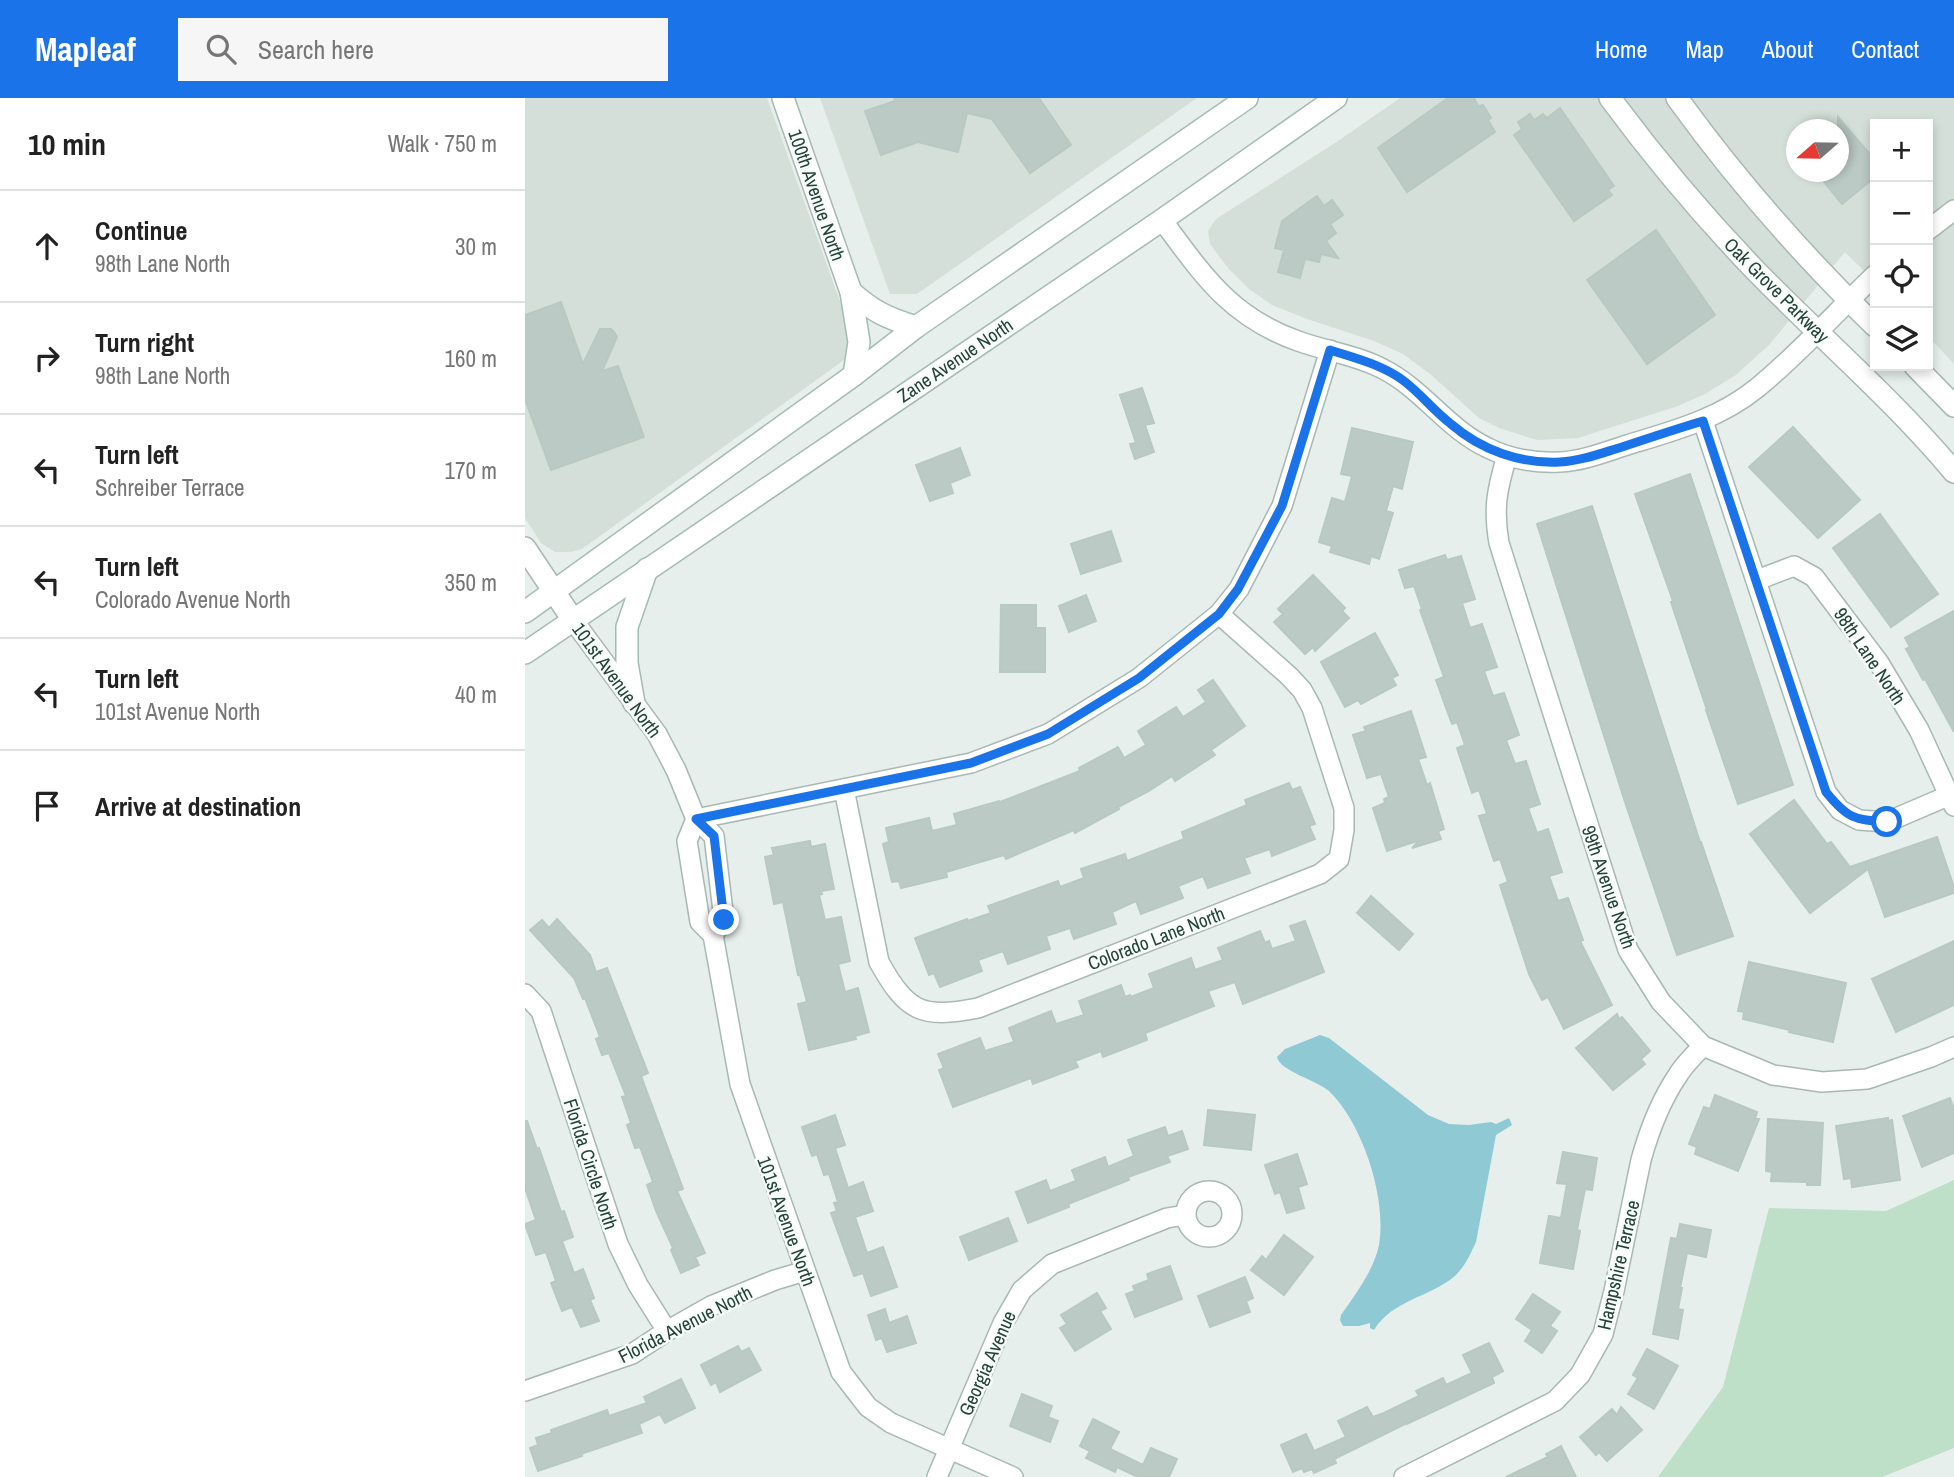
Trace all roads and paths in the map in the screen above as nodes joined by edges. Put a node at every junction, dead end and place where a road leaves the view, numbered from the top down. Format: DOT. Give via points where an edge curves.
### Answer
graph roads {
  1 [pos="783,98"];
  2 [pos="1247,98"];
  3 [pos="1336,98"];
  4 [pos="1610,98"];
  5 [pos="1677,98"];
  6 [pos="1954,210"];
  7 [pos="1162,220"];
  8 [pos="1933,226"];
  9 [pos="1870,280"];
  10 [pos="851,292"];
  11 [pos="1848,300"];
  12 [pos="1870,322"];
  13 [pos="916,327"];
  14 [pos="1817,332"];
  15 [pos="1330,350"];
  16 [pos="1920,371"];
  17 [pos="854,374"];
  18 [pos="1954,406"];
  19 [pos="1703,421"];
  20 [pos="1507,456"];
  21 [pos="1954,472"];
  22 [pos="525,548"];
  23 [pos="647,569"];
  24 [pos="1757,580"];
  25 [pos="554,592"];
  26 [pos="525,612"];
  27 [pos="1219,614"];
  28 [pos="573,620"];
  29 [pos="525,653"];
  30 [pos="634,703"];
  31 [pos="844,789"];
  32 [pos="1952,801"];
  33 [pos="696,819"];
  34 [pos="713,935"];
  35 [pos="525,994"];
  36 [pos="1703,1046"];
  37 [pos="1954,1047"];
  38 [pos="1185,1215"];
  39 [pos="805,1271"];
  40 [pos="667,1331"];
  41 [pos="525,1391"];
  42 [pos="949,1450"];
  43 [pos="937,1477"];
  44 [pos="1013,1477"];
  45 [pos="1404,1477"];
  1 -- 10 [label="main road, 100th Avenue North"];
  2 -- 13 [label="main road"];
  3 -- 7 [label="main road, Zane Avenue North"];
  4 -- 14 [label="main road, Oak Grove Parkway" via="1714,227"];
  5 -- 11 [label="main road" via="1750,193"];
  6 -- 8 [label="street"];
  7 -- 15 [label="street" via="1238,311 1271,330"];
  7 -- 23 [label="main road, Zane Avenue North"];
  9 -- 11 [label="street"];
  10 -- 13 [label="main road" via="885,317"];
  10 -- 17 [label="main road, 100th Avenue North" via="859,342"];
  11 -- 12 [label="main road"];
  11 -- 14 [label="street"];
  13 -- 17 [label="main road"];
  14 -- 19 [label="street" via="1756,389"];
  14 -- 21 [label="main road, Oak Grove Parkway" via="1874,385"];
  15 -- 20 [label="street" via="1402,379 1469,438"];
  15 -- 27 [label="street" via="1282,506 1238,589"];
  16 -- 18 [label="main road"];
  17 -- 25 [label="main road"];
  19 -- 20 [label="street" via="1590,457 1536,462"];
  19 -- 24 [label="street, 98th Lane North"];
  20 -- 36 [label="street, 99th Avenue North" via="1496,501 1499,543 1628,950 1661,1002"];
  22 -- 25 [label="main road, 101st Avenue North"];
  23 -- 28 [label="main road, Zane Avenue North"];
  23 -- 30 [label="main road" via="627,627"];
  24 -- 32 [label="street, 98th Lane North" via="1794,566 1814,577 1879,663 1919,730"];
  24 -- 32 [label="street, 98th Lane North" via="1826,792 1840,810 1859,820 1887,822"];
  25 -- 26 [label="main road"];
  25 -- 28 [label="main road, 101st Avenue North"];
  27 -- 31 [label="street" via="1139,678 1048,734 971,763"];
  27 -- 31 [label="street, Colorado Lane North" via="1289,676 1312,708 1344,808 1339,859 1320,874 978,1008 932,1012 906,1002 879,962"];
  28 -- 29 [label="main road, Zane Avenue North"];
  28 -- 30 [label="street, 101st Avenue North"];
  30 -- 33 [label="street, 101st Avenue North" via="677,770"];
  31 -- 33 [label="street"];
  33 -- 34 [label="street, 101st Avenue North" via="687,841 701,922"];
  33 -- 34 [label="street, 101st Avenue North" via="714,836 724,920"];
  34 -- 39 [label="street, 101st Avenue North" via="740,1084"];
  35 -- 40 [label="street, Florida Circle North" via="541,1011 618,1244"];
  36 -- 37 [label="street, 99th Avenue North" via="1773,1075 1822,1082 1867,1079"];
  36 -- 45 [label="street, Hampshire Terrace" via="1678,1074 1646,1143 1603,1334 1580,1376 1555,1401"];
  38 -- 42 [label="street, Georgia Avenue" via="1052,1264 1021,1290"];
  39 -- 40 [label="street, Florida Avenue North" via="711,1307"];
  39 -- 42 [label="street, 101st Avenue North" via="841,1371 869,1407 891,1423"];
  40 -- 41 [label="street, Florida Avenue North" via="632,1354"];
  42 -- 43 [label="street, Georgia Avenue"];
  42 -- 44 [label="street"];
}
